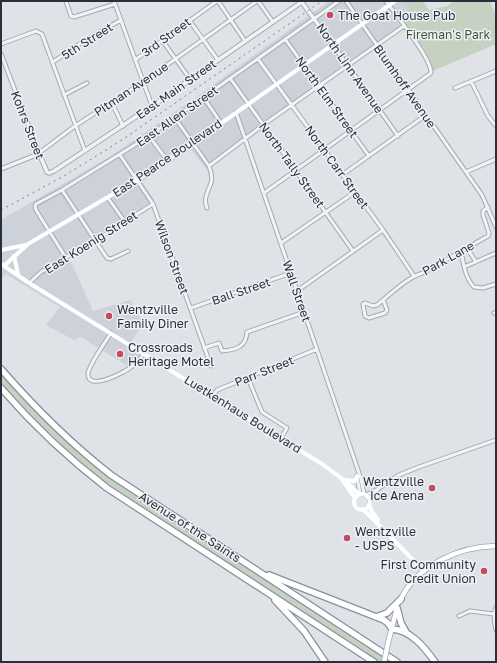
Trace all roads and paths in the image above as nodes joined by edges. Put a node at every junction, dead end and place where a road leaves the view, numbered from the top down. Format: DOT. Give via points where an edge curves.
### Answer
graph roads {
  1 [pos="66,1"];
  2 [pos="105,1"];
  3 [pos="217,1"];
  4 [pos="258,1"];
  5 [pos="302,1"];
  6 [pos="340,1"];
  7 [pos="346,1"];
  8 [pos="395,1"];
  9 [pos="115,2"];
  10 [pos="388,3"];
  11 [pos="107,7"];
  12 [pos="315,19"];
  13 [pos="121,20"];
  14 [pos="189,20"];
  15 [pos="231,20"];
  16 [pos="273,22"];
  17 [pos="362,24"];
  18 [pos="404,26"];
  19 [pos="285,39"];
  20 [pos="162,40"];
  21 [pos="203,40"];
  22 [pos="245,41"];
  23 [pos="1,44"];
  24 [pos="333,45"];
  25 [pos="376,45"];
  26 [pos="1,54"];
  27 [pos="176,59"];
  28 [pos="258,59"];
  29 [pos="135,60"];
  30 [pos="218,60"];
  31 [pos="52,62"];
  32 [pos="304,65"];
  33 [pos="348,65"];
  34 [pos="496,71"];
  35 [pos="230,78"];
  36 [pos="190,79"];
  37 [pos="471,81"];
  38 [pos="143,82"];
  39 [pos="87,83"];
  40 [pos="276,84"];
  41 [pos="319,86"];
  42 [pos="455,88"];
  43 [pos="409,90"];
  44 [pos="64,94"];
  45 [pos="204,98"];
  46 [pos="112,103"];
  47 [pos="248,104"];
  48 [pos="292,105"];
  49 [pos="152,106"];
  50 [pos="380,110"];
  51 [pos="236,112"];
  52 [pos="426,115"];
  53 [pos="175,118"];
  54 [pos="221,123"];
  55 [pos="263,125"];
  56 [pos="75,126"];
  57 [pos="123,126"];
  58 [pos="496,126"];
  59 [pos="352,130"];
  60 [pos="149,136"];
  61 [pos="398,136"];
  62 [pos="246,139"];
  63 [pos="192,143"];
  64 [pos="324,150"];
  65 [pos="85,151"];
  66 [pos="39,153"];
  67 [pos="120,155"];
  68 [pos="369,156"];
  69 [pos="496,159"];
  70 [pos="167,160"];
  71 [pos="209,166"];
  72 [pos="1,169"];
  73 [pos="296,170"];
  74 [pos="466,172"];
  75 [pos="48,173"];
  76 [pos="342,175"];
  77 [pos="137,180"];
  78 [pos="62,190"];
  79 [pos="355,192"];
  80 [pos="264,193"];
  81 [pos="108,198"];
  82 [pos="153,204"];
  83 [pos="488,207"];
  84 [pos="207,208"];
  85 [pos="326,212"];
  86 [pos="79,215"];
  87 [pos="125,222"];
  88 [pos="496,227"];
  89 [pos="383,230"];
  90 [pos="50,232"];
  91 [pos="96,240"];
  92 [pos="281,243"];
  93 [pos="28,244"];
  94 [pos="467,248"];
  95 [pos="1,250"];
  96 [pos="461,250"];
  97 [pos="128,251"];
  98 [pos="353,251"];
  99 [pos="496,252"];
  100 [pos="14,256"];
  101 [pos="66,258"];
  102 [pos="476,262"];
  103 [pos="2,265"];
  104 [pos="464,267"];
  105 [pos="1,271"];
  106 [pos="291,273"];
  107 [pos="18,275"];
  108 [pos="414,276"];
  109 [pos="29,283"];
  110 [pos="496,284"];
  111 [pos="297,291"];
  112 [pos="383,300"];
  113 [pos="191,308"];
  114 [pos="304,312"];
  115 [pos="111,333"];
  116 [pos="204,348"];
  117 [pos="317,349"];
  118 [pos="144,354"];
  119 [pos="211,366"];
  120 [pos="2,370"];
  121 [pos="248,378"];
  122 [pos="1,388"];
  123 [pos="213,396"];
  124 [pos="281,438"];
  125 [pos="496,440"];
  126 [pos="358,470"];
  127 [pos="358,476"];
  128 [pos="341,478"];
  129 [pos="346,480"];
  130 [pos="378,490"];
  131 [pos="362,494"];
  132 [pos="355,498"];
  133 [pos="369,503"];
  134 [pos="363,509"];
  135 [pos="395,540"];
  136 [pos="496,546"];
  137 [pos="254,569"];
  138 [pos="424,571"];
  139 [pos="266,592"];
  140 [pos="401,599"];
  141 [pos="496,607"];
  142 [pos="397,608"];
  143 [pos="494,614"];
  144 [pos="376,616"];
  145 [pos="459,616"];
  146 [pos="392,629"];
  147 [pos="496,630"];
  148 [pos="408,634"];
  149 [pos="325,662"];
  150 [pos="374,662"];
  151 [pos="384,662"];
  152 [pos="397,662"];
  153 [pos="434,662"];
  1 -- 11 [label="street" via="71,16 74,17"];
  2 -- 11 [label="street"];
  3 -- 14 [label="street, 3rd Street"];
  3 -- 15 [label="street"];
  4 -- 15 [label="street, Pitman Avenue"];
  4 -- 16 [label="street"];
  5 -- 12 [label="street, North Linn Avenue"];
  5 -- 16 [label="street, East Main Street"];
  6 -- 12 [label="street, East Allen Street"];
  7 -- 17 [label="street, Blumhoff Avenue"];
  8 -- 10 [label="main road, East Pearce Boulevard"];
  9 -- 11 [label="street"];
  9 -- 13 [label="street"];
  10 -- 17 [label="main road, East Pearce Boulevard"];
  10 -- 18 [label="street"];
  12 -- 19 [label="street, East Allen Street"];
  12 -- 24 [label="street, North Linn Avenue"];
  13 -- 29 [label="street"];
  13 -- 31 [label="street, 5th Street"];
  14 -- 20 [label="street, 3rd Street"];
  14 -- 21 [label="street"];
  15 -- 21 [label="street, Pitman Avenue"];
  15 -- 22 [label="street"];
  16 -- 22 [label="street, East Main Street"];
  17 -- 24 [label="main road, East Pearce Boulevard"];
  17 -- 25 [label="street, Blumhoff Avenue"];
  18 -- 25 [label="street"];
  18 -- 43 [label="street" via="423,52 432,72"];
  19 -- 28 [label="street, East Allen Street"];
  19 -- 32 [label="street, North Elm Street"];
  20 -- 27 [label="street"];
  20 -- 29 [label="street, 3rd Street"];
  21 -- 27 [label="street, Pitman Avenue"];
  21 -- 30 [label="street"];
  22 -- 30 [label="street, East Main Street"];
  23 -- 31 [label="street" via="36,32 40,33"];
  24 -- 32 [label="main road, East Pearce Boulevard"];
  24 -- 33 [label="street, North Linn Avenue"];
  25 -- 33 [label="street"];
  25 -- 43 [label="street, Blumhoff Avenue"];
  26 -- 66 [label="street, Kohrs Street"];
  27 -- 36 [label="street"];
  27 -- 38 [label="street, Pitman Avenue"];
  28 -- 35 [label="street, East Allen Street"];
  28 -- 40 [label="street, North Carr Street"];
  29 -- 38 [label="street"];
  30 -- 36 [label="street, East Main Street"];
  31 -- 44 [label="street"];
  32 -- 40 [label="main road, East Pearce Boulevard"];
  32 -- 41 [label="street, North Elm Street"];
  33 -- 41 [label="street"];
  33 -- 50 [label="street, North Linn Avenue"];
  34 -- 37 [label="street"];
  35 -- 45 [label="street, East Allen Street"];
  35 -- 47 [label="street, North Tally Street"];
  36 -- 49 [label="street, East Main Street"];
  37 -- 42 [label="street"];
  37 -- 58 [label="street" via="488,116"];
  38 -- 46 [label="street, Pitman Avenue"];
  38 -- 49 [label="street"];
  39 -- 44 [label="street"];
  40 -- 47 [label="main road, East Pearce Boulevard"];
  40 -- 48 [label="street, North Carr Street"];
  41 -- 48 [label="street"];
  41 -- 59 [label="street, North Elm Street"];
  43 -- 50 [label="street"];
  43 -- 52 [label="street, Blumhoff Avenue"];
  44 -- 56 [label="street"];
  45 -- 53 [label="street, East Allen Street"];
  45 -- 54 [label="street"];
  46 -- 56 [label="street, Pitman Avenue"];
  46 -- 57 [label="street"];
  47 -- 51 [label="main road, East Pearce Boulevard"];
  47 -- 55 [label="street, North Tally Street"];
  48 -- 55 [label="street"];
  48 -- 64 [label="street, North Carr Street"];
  49 -- 57 [label="street, East Main Street"];
  50 -- 59 [label="street"];
  50 -- 61 [label="street, North Linn Avenue"];
  51 -- 54 [label="main road, East Pearce Boulevard"];
  51 -- 62 [label="street, Wall Street"];
  52 -- 61 [label="street"];
  52 -- 74 [label="street, Blumhoff Avenue"];
  53 -- 60 [label="street, East Allen Street"];
  53 -- 63 [label="street"];
  54 -- 63 [label="main road, East Pearce Boulevard"];
  55 -- 62 [label="street"];
  55 -- 73 [label="street, North Tally Street"];
  56 -- 65 [label="street"];
  56 -- 66 [label="street, Pitman Avenue"];
  57 -- 65 [label="street, East Main Street"];
  59 -- 64 [label="street"];
  59 -- 68 [label="street, North Elm Street"];
  60 -- 67 [label="street, East Allen Street"];
  60 -- 70 [label="street"];
  61 -- 68 [label="street"];
  62 -- 71 [label="street"];
  62 -- 80 [label="street, Wall Street"];
  63 -- 70 [label="main road, East Pearce Boulevard"];
  63 -- 71 [label="street"];
  64 -- 73 [label="street"];
  64 -- 76 [label="street, North Carr Street"];
  65 -- 75 [label="street, East Main Street"];
  66 -- 72 [label="street, Pitman Avenue"];
  66 -- 75 [label="street, Kohrs Street"];
  67 -- 77 [label="street, Wilson Street"];
  67 -- 78 [label="street, East Allen Street"];
  68 -- 76 [label="street"];
  69 -- 74 [label="street"];
  70 -- 77 [label="main road, East Pearce Boulevard"];
  71 -- 84 [label="street" via="212,182 205,202"];
  73 -- 80 [label="street"];
  73 -- 85 [label="street, North Tally Street"];
  74 -- 83 [label="street, Blumhoff Avenue"];
  76 -- 79 [label="street, North Carr Street"];
  77 -- 81 [label="main road, East Pearce Boulevard"];
  77 -- 82 [label="street, Wilson Street"];
  78 -- 86 [label="street"];
  78 -- 90 [label="street, East Allen Street" via="36,204 35,207"];
  79 -- 85 [label="street"];
  79 -- 89 [label="street, North Carr Street"];
  80 -- 92 [label="street, Wall Street"];
  81 -- 86 [label="main road, East Pearce Boulevard"];
  81 -- 87 [label="street"];
  82 -- 87 [label="street, East Koenig Street"];
  82 -- 113 [label="street, Wilson Street"];
  83 -- 88 [label="street, Blumhoff Avenue"];
  83 -- 94 [label="street, Park Lane" via="483,211 488,236"];
  85 -- 92 [label="street"];
  85 -- 98 [label="street, North Tally Street"];
  86 -- 90 [label="main road, East Pearce Boulevard"];
  86 -- 91 [label="street"];
  87 -- 91 [label="street, East Koenig Street"];
  89 -- 98 [label="street"];
  89 -- 108 [label="street, North Carr Street"];
  90 -- 93 [label="main road, East Pearce Boulevard"];
  90 -- 101 [label="street"];
  91 -- 97 [label="street" via="108,258"];
  91 -- 101 [label="street, East Koenig Street"];
  92 -- 106 [label="street, Wall Street"];
  93 -- 95 [label="main road"];
  93 -- 100 [label="main road, East Pearce Boulevard"];
  94 -- 96 [label="street, Park Lane"];
  94 -- 102 [label="street"];
  96 -- 104 [label="street"];
  96 -- 108 [label="street, Park Lane" via="430,270"];
  98 -- 111 [label="street"];
  99 -- 102 [label="street"];
  100 -- 103 [label="main road, East Pearce Boulevard"];
  100 -- 107 [label="main road"];
  101 -- 109 [label="street, East Koenig Street"];
  102 -- 104 [label="street"];
  103 -- 105 [label="street, East Pearce Boulevard"];
  103 -- 107 [label="main road, Luetkenhaus Boulevard"];
  104 -- 110 [label="street" via="474,287 483,288"];
  106 -- 111 [label="street, Wall Street"];
  106 -- 113 [label="street, Ball Street"];
  107 -- 109 [label="main road, Luetkenhaus Boulevard"];
  108 -- 112 [label="street, Park Lane"];
  109 -- 115 [label="main road, Luetkenhaus Boulevard"];
  111 -- 114 [label="street, Wall Street"];
  112 -- 112 [label="street, Park Lane" via="386,313 369,318 365,316 363,304 373,306"];
  113 -- 116 [label="street, Wilson Street"];
  114 -- 116 [label="street" via="247,332 246,339 234,349 222,351 219,343"];
  114 -- 117 [label="street, Wall Street"];
  115 -- 118 [label="main road, Luetkenhaus Boulevard"];
  115 -- 118 [label="street" via="90,366 90,380 97,382 114,376 132,367"];
  116 -- 119 [label="street, Wilson Street"];
  117 -- 121 [label="street, Parr Street"];
  117 -- 126 [label="street, Wall Street"];
  118 -- 123 [label="main road, Luetkenhaus Boulevard"];
  120 -- 137 [label="highway, Avenue of the Saints" via="48,421 97,464"];
  121 -- 123 [label="street, Parr Street" via="217,390"];
  121 -- 124 [label="street" via="262,412 288,428"];
  122 -- 139 [label="highway, Avenue of the Saints" via="40,431 93,477"];
  123 -- 124 [label="main road, Luetkenhaus Boulevard"];
  124 -- 128 [label="main road, Luetkenhaus Boulevard"];
  125 -- 130 [label="street" via="419,466 394,478"];
  126 -- 127 [label="street, Wall Street"];
  126 -- 131 [label="street, Wall Street"];
  127 -- 129 [label="main road" via="354,481"];
  127 -- 131 [label="street, Wall Street"];
  128 -- 129 [label="main road, Luetkenhaus Boulevard"];
  128 -- 132 [label="main road, Luetkenhaus Boulevard"];
  129 -- 131 [label="main road, Luetkenhaus Boulevard"];
  130 -- 131 [label="street"];
  130 -- 133 [label="street"];
  131 -- 132 [label="main road"];
  131 -- 133 [label="main road"];
  132 -- 134 [label="main road" via="355,505"];
  133 -- 134 [label="main road"];
  133 -- 135 [label="main road" via="374,516"];
  134 -- 135 [label="main road"];
  135 -- 138 [label="main road"];
  136 -- 138 [label="main road" via="469,549"];
  137 -- 144 [label="highway"];
  137 -- 152 [label="highway, Avenue of the Saints"];
  138 -- 140 [label="main road" via="411,583"];
  139 -- 149 [label="highway" via="304,631"];
  139 -- 150 [label="highway, Avenue of the Saints"];
  140 -- 142 [label="main road"];
  140 -- 144 [label="highway" via="387,613"];
  141 -- 143 [label="street"];
  142 -- 146 [label="main road"];
  142 -- 148 [label="highway" via="401,623"];
  143 -- 145 [label="street" via="470,612"];
  143 -- 147 [label="street"];
  144 -- 146 [label="highway" via="388,623"];
  146 -- 148 [label="highway" via="399,629"];
  146 -- 151 [label="main road, bridge"];
  148 -- 153 [label="highway"];
}
